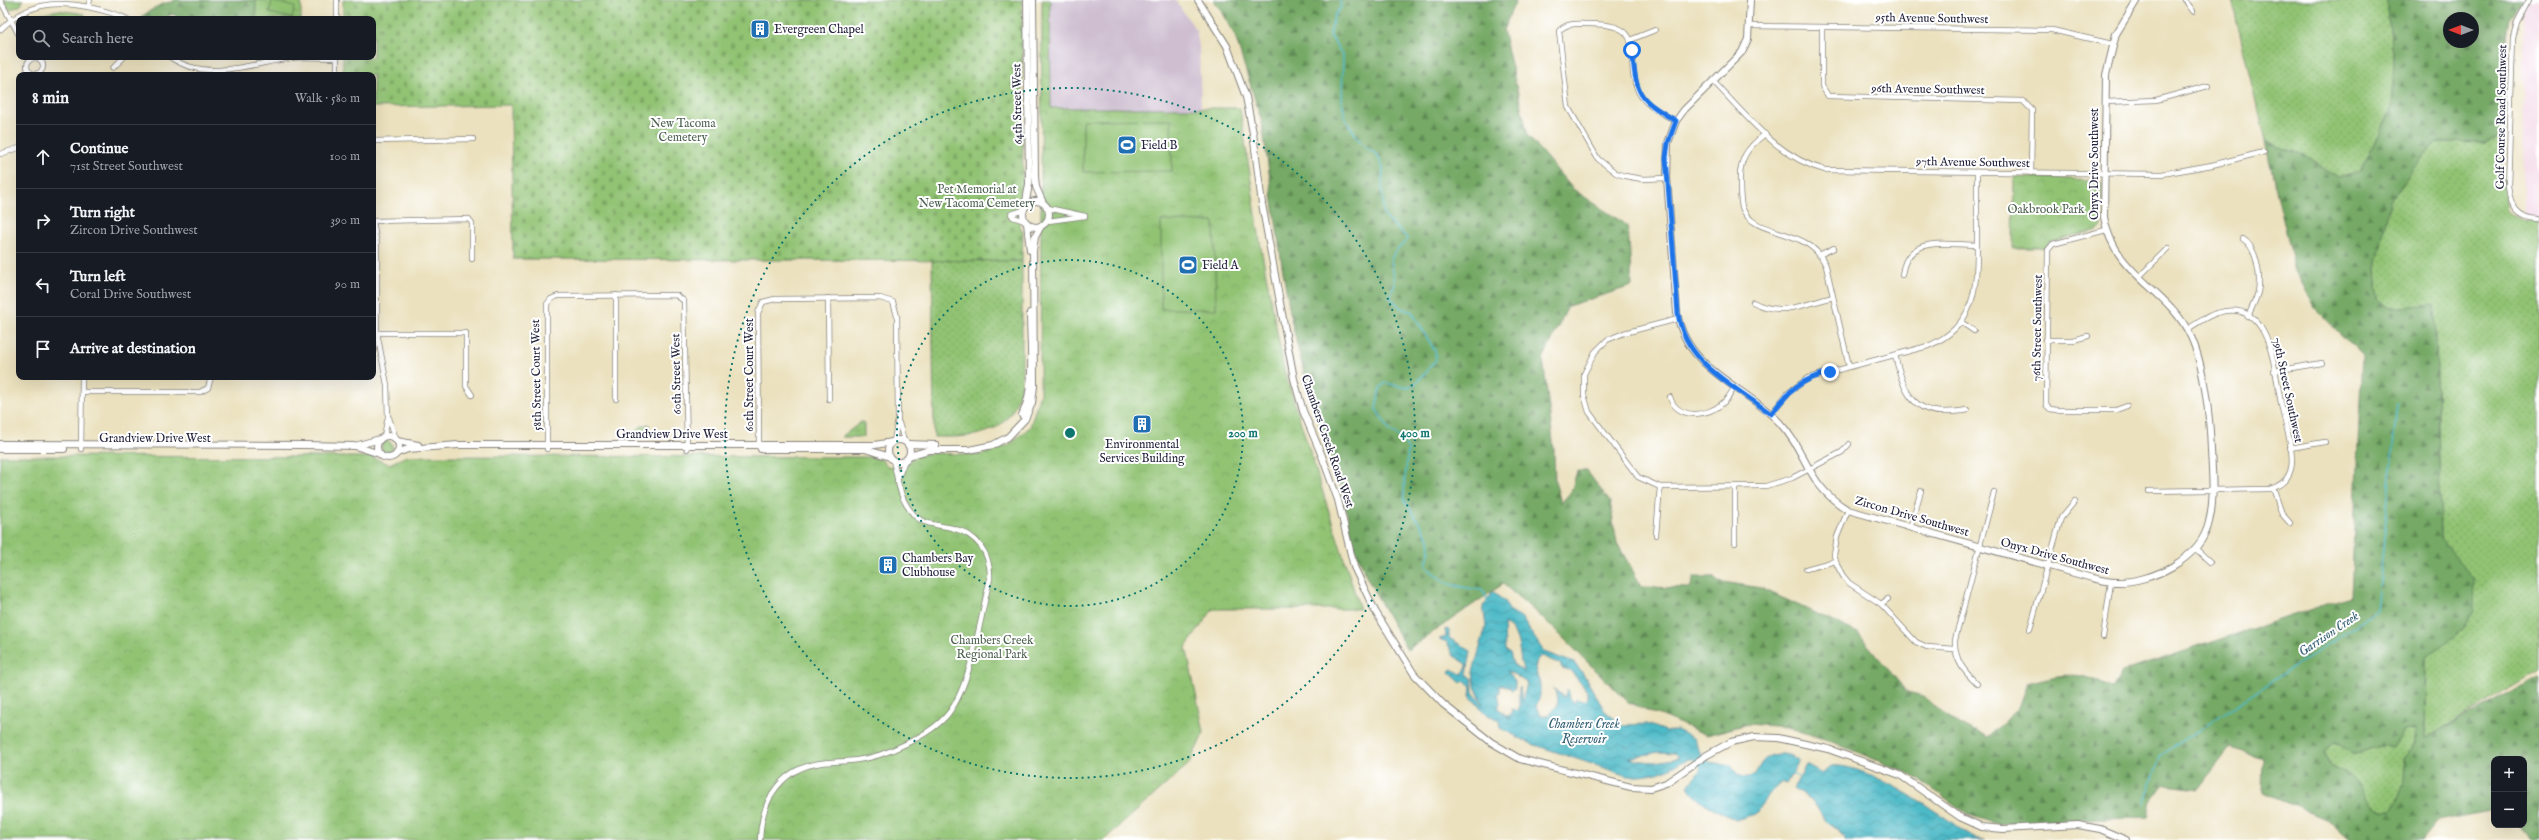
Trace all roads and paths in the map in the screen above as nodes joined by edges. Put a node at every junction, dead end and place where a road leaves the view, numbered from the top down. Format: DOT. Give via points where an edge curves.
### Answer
graph roads {
  1 [pos="0,0"];
  2 [pos="90,0"];
  3 [pos="337,0"];
  4 [pos="1027,0"];
  5 [pos="1033,0"];
  6 [pos="1198,0"];
  7 [pos="1750,0"];
  8 [pos="2137,0"];
  9 [pos="2185,0"];
  10 [pos="2529,0"];
  11 [pos="88,7"];
  12 [pos="2193,10"];
  13 [pos="17,16"];
  14 [pos="117,16"];
  15 [pos="337,16"];
  16 [pos="16,17"];
  17 [pos="11,20"];
  18 [pos="1749,26"];
  19 [pos="1822,28"];
  20 [pos="16,29"];
  21 [pos="0,30"];
  22 [pos="1655,30"];
  23 [pos="1630,40"];
  24 [pos="2112,44"];
  25 [pos="121,60"];
  26 [pos="176,60"];
  27 [pos="280,60"];
  28 [pos="337,60"];
  29 [pos="113,68"];
  30 [pos="337,72"];
  31 [pos="1713,81"];
  32 [pos="2208,86"];
  33 [pos="2105,102"];
  34 [pos="1676,121"];
  35 [pos="1765,134"];
  36 [pos="473,139"];
  37 [pos="376,141"];
  38 [pos="16,149"];
  39 [pos="2264,152"];
  40 [pos="0,154"];
  41 [pos="1977,172"];
  42 [pos="2031,172"];
  43 [pos="2103,174"];
  44 [pos="1667,178"];
  45 [pos="1045,206"];
  46 [pos="1025,208"];
  47 [pos="2539,219"];
  48 [pos="376,221"];
  49 [pos="1048,221"];
  50 [pos="1026,222"];
  51 [pos="1041,226"];
  52 [pos="2106,230"];
  53 [pos="376,239"];
  54 [pos="2243,239"];
  55 [pos="1977,245"];
  56 [pos="1834,248"];
  57 [pos="2168,248"];
  58 [pos="1819,255"];
  59 [pos="472,259"];
  60 [pos="1902,275"];
  61 [pos="2139,277"];
  62 [pos="616,295"];
  63 [pos="1833,297"];
  64 [pos="828,298"];
  65 [pos="1753,302"];
  66 [pos="2248,316"];
  67 [pos="1678,319"];
  68 [pos="1961,322"];
  69 [pos="2187,329"];
  70 [pos="1974,332"];
  71 [pos="377,333"];
  72 [pos="2088,336"];
  73 [pos="2046,340"];
  74 [pos="1895,355"];
  75 [pos="2322,363"];
  76 [pos="1849,366"];
  77 [pos="2274,371"];
  78 [pos="82,380"];
  79 [pos="210,380"];
  80 [pos="1734,388"];
  81 [pos="82,392"];
  82 [pos="472,395"];
  83 [pos="1670,397"];
  84 [pos="616,399"];
  85 [pos="829,399"];
  86 [pos="2127,406"];
  87 [pos="1967,410"];
  88 [pos="1771,414"];
  89 [pos="388,417"];
  90 [pos="898,419"];
  91 [pos="1018,424"];
  92 [pos="383,437"];
  93 [pos="396,440"];
  94 [pos="893,442"];
  95 [pos="906,442"];
  96 [pos="2325,442"];
  97 [pos="0,444"];
  98 [pos="1849,444"];
  99 [pos="355,446"];
  100 [pos="81,447"];
  101 [pos="426,447"];
  102 [pos="547,447"];
  103 [pos="687,447"];
  104 [pos="759,447"];
  105 [pos="2290,448"];
  106 [pos="0,449"];
  107 [pos="397,453"];
  108 [pos="380,454"];
  109 [pos="892,458"];
  110 [pos="907,458"];
  111 [pos="1808,469"];
  112 [pos="897,481"];
  113 [pos="1660,487"];
  114 [pos="1735,487"];
  115 [pos="2273,488"];
  116 [pos="2212,489"];
  117 [pos="2149,491"];
  118 [pos="1921,492"];
  119 [pos="1994,492"];
  120 [pos="2075,501"];
  121 [pos="1848,510"];
  122 [pos="2290,523"];
  123 [pos="1910,528"];
  124 [pos="1656,535"];
  125 [pos="1735,543"];
  126 [pos="1979,547"];
  127 [pos="2195,548"];
  128 [pos="1835,561"];
  129 [pos="2210,562"];
  130 [pos="2048,566"];
  131 [pos="1806,569"];
  132 [pos="2111,582"];
  133 [pos="1888,599"];
  134 [pos="1881,604"];
  135 [pos="2030,629"];
  136 [pos="2103,637"];
  137 [pos="1954,648"];
  138 [pos="1977,684"];
  139 [pos="760,840"];
  140 [pos="2126,840"];
  1 -- 17 [label="street"];
  2 -- 11 [label="street"];
  3 -- 15 [label="street"];
  4 -- 46 [label="street, 64th Street West" via="1029,184"];
  5 -- 45 [label="street, 64th Street West" via="1035,176 1036,187"];
  6 -- 140 [label="street, Chambers Creek Road West" via="1227,46 1250,111 1262,204 1283,328 1303,411 1338,500 1354,567 1375,611 1414,674 1443,704 1490,742 1505,752 1533,764 1642,788 1666,783 1706,756 1741,739 1761,736 1790,739 1828,749 1900,775 1960,817 1982,827 2003,829 2078,825 2110,832"];
  7 -- 18 [label="street, Zircon Drive Southwest"];
  8 -- 24 [label="street, Onyx Drive Southwest" via="2122,21"];
  9 -- 12 [label="street"];
  10 -- 47 [label="street, Golf Course Road Southwest" via="2517,22 2512,39 2508,186 2510,200 2515,209 2526,217"];
  11 -- 13 [label="street" via="64,3 45,4"];
  11 -- 14 [label="street"];
  16 -- 17 [label="street"];
  17 -- 20 [label="street"];
  17 -- 21 [label="street"];
  18 -- 19 [label="street, 95th Avenue Southwest"];
  18 -- 31 [label="street, Zircon Drive Southwest" via="1748,38 1742,52"];
  19 -- 24 [label="street, 95th Avenue Southwest" via="2052,30"];
  19 -- 42 [label="street, 96th Avenue Southwest" via="1822,86 1828,96 2014,100 2027,104 2032,110"];
  22 -- 23 [label="street"];
  23 -- 34 [label="street" via="1638,92 1649,104"];
  23 -- 44 [label="street" via="1624,32 1611,25 1572,24 1558,31 1568,107 1598,159 1611,170 1642,179"];
  24 -- 33 [label="street, Onyx Drive Southwest" via="2106,75"];
  25 -- 29 [label="street"];
  26 -- 27 [label="street" via="189,67 213,70 254,66"];
  28 -- 30 [label="street"];
  31 -- 34 [label="street, Zircon Drive Southwest"];
  31 -- 35 [label="street, 97th Avenue Southwest"];
  32 -- 33 [label="street" via="2156,100"];
  33 -- 43 [label="street, Onyx Drive Southwest"];
  34 -- 44 [label="street, Zircon Drive Southwest" via="1668,143"];
  35 -- 41 [label="street, 97th Avenue Southwest" via="1796,160 1825,170"];
  35 -- 58 [label="street" via="1742,156 1742,207 1760,226 1795,237 1811,246"];
  36 -- 37 [label="street"];
  38 -- 40 [label="street"];
  39 -- 43 [label="street, 97th Avenue Southwest" via="2162,174"];
  41 -- 42 [label="street, 97th Avenue Southwest"];
  41 -- 55 [label="street"];
  42 -- 43 [label="street, 97th Avenue Southwest"];
  43 -- 52 [label="street, Onyx Drive Southwest"];
  44 -- 67 [label="street, Zircon Drive Southwest"];
  45 -- 46 [label="street" via="1034,202"];
  45 -- 49 [label="street"];
  45 -- 49 [label="street" via="1085,216"];
  46 -- 50 [label="street"];
  46 -- 50 [label="street" via="1012,214 1013,217"];
  48 -- 59 [label="street" via="469,219 472,223"];
  49 -- 51 [label="street"];
  50 -- 51 [label="street" via="1032,226"];
  50 -- 91 [label="street" via="1030,237 1030,379 1027,402"];
  51 -- 91 [label="street" via="1035,237 1033,250 1033,395 1029,411"];
  52 -- 61 [label="street, Onyx Drive Southwest" via="2115,250"];
  52 -- 73 [label="street, 76th Street Southwest" via="2053,244 2049,248"];
  53 -- 71 [label="street"];
  54 -- 66 [label="street" via="2251,245 2259,284 2258,294"];
  55 -- 60 [label="street" via="1919,246 1906,258"];
  55 -- 68 [label="street" via="1975,292"];
  56 -- 58 [label="street"];
  57 -- 61 [label="street"];
  58 -- 63 [label="street" via="1826,266"];
  61 -- 69 [label="street, Onyx Drive Southwest" via="2179,316"];
  62 -- 84 [label="street"];
  62 -- 102 [label="street, 58th Street Court West" via="558,296 548,301 545,312"];
  62 -- 103 [label="street, 60th Street West" via="676,295 682,299 686,310"];
  63 -- 65 [label="street" via="1777,310 1767,309"];
  63 -- 76 [label="street"];
  64 -- 85 [label="street"];
  64 -- 90 [label="street" via="880,298 893,302 897,316"];
  64 -- 104 [label="street, 60th Street Court West" via="775,298 763,302 759,308"];
  66 -- 69 [label="street" via="2231,311 2222,312"];
  66 -- 77 [label="street, 79th Street Southwest" via="2260,324 2267,337"];
  67 -- 80 [label="street, Zircon Drive Southwest" via="1687,342 1699,359"];
  67 -- 113 [label="street" via="1607,340 1590,361 1583,380 1585,400 1593,420 1634,473"];
  68 -- 70 [label="street"];
  68 -- 74 [label="street" via="1953,331 1936,342"];
  69 -- 116 [label="street, Onyx Drive Southwest" via="2195,349 2210,422"];
  71 -- 82 [label="street" via="466,333 466,386"];
  71 -- 89 [label="street" via="386,370"];
  72 -- 73 [label="street" via="2072,340"];
  73 -- 86 [label="street, 76th Street Southwest" via="2048,408 2116,410"];
  74 -- 76 [label="street"];
  74 -- 87 [label="street" via="1907,394 1920,408 1936,412"];
  75 -- 77 [label="street"];
  76 -- 88 [label="street" via="1808,378 1797,384"];
  77 -- 105 [label="street, 79th Street Southwest"];
  78 -- 81 [label="street"];
  79 -- 81 [label="street" via="208,388 200,392"];
  80 -- 83 [label="street" via="1723,404 1704,413 1685,413 1674,407"];
  80 -- 88 [label="street, Zircon Drive Southwest"];
  81 -- 100 [label="street"];
  88 -- 111 [label="street, Zircon Drive Southwest" via="1787,431"];
  89 -- 92 [label="street"];
  89 -- 93 [label="street"];
  90 -- 94 [label="street"];
  90 -- 95 [label="street"];
  91 -- 95 [label="street" via="998,438 982,444"];
  91 -- 110 [label="street" via="1008,437 993,445 969,450 929,450"];
  92 -- 93 [label="street" via="391,436"];
  92 -- 99 [label="street, Grandview Drive West"];
  92 -- 108 [label="street" via="377,447"];
  93 -- 101 [label="street, Grandview Drive West"];
  93 -- 107 [label="street" via="399,446"];
  94 -- 95 [label="street, Grandview Drive West"];
  94 -- 104 [label="street, Grandview Drive West" via="875,445"];
  94 -- 109 [label="street" via="888,449"];
  95 -- 110 [label="street"];
  96 -- 105 [label="street"];
  97 -- 100 [label="street, Grandview Drive West"];
  98 -- 111 [label="street" via="1842,452"];
  99 -- 100 [label="street, Grandview Drive West" via="309,446 303,449"];
  99 -- 108 [label="street, Grandview Drive West"];
  100 -- 106 [label="street, Grandview Drive West"];
  101 -- 102 [label="street, Grandview Drive West"];
  101 -- 107 [label="street, Grandview Drive West"];
  102 -- 103 [label="street, Grandview Drive West"];
  103 -- 104 [label="street, Grandview Drive West"];
  104 -- 109 [label="street, Grandview Drive West" via="865,449"];
  105 -- 115 [label="street, 79th Street Southwest" via="2291,467 2288,476"];
  107 -- 108 [label="street" via="390,458"];
  109 -- 110 [label="street, Grandview Drive West"];
  109 -- 112 [label="street"];
  110 -- 112 [label="street"];
  111 -- 114 [label="street" via="1778,484"];
  111 -- 121 [label="street, Zircon Drive Southwest" via="1828,497"];
  112 -- 139 [label="street" via="901,495 915,516 926,523 968,534 981,546 989,559 990,579 959,696 941,721 901,746 872,757 815,764 796,770 776,786 769,798 763,814"];
  113 -- 114 [label="street"];
  113 -- 124 [label="street"];
  114 -- 125 [label="street"];
  115 -- 116 [label="street"];
  115 -- 122 [label="street" via="2282,514"];
  116 -- 117 [label="street"];
  116 -- 127 [label="street, Onyx Drive Southwest" via="2209,523"];
  118 -- 123 [label="street"];
  119 -- 126 [label="street"];
  120 -- 130 [label="street" via="2061,518"];
  121 -- 123 [label="street, Zircon Drive Southwest"];
  121 -- 128 [label="street" via="1837,537"];
  123 -- 126 [label="street, Zircon Drive Southwest"];
  126 -- 130 [label="street, Onyx Drive Southwest"];
  126 -- 137 [label="street"];
  127 -- 129 [label="street"];
  127 -- 132 [label="street, Onyx Drive Southwest" via="2175,564 2148,576"];
  128 -- 131 [label="street"];
  128 -- 134 [label="street" via="1849,583"];
  130 -- 132 [label="street, Onyx Drive Southwest"];
  130 -- 135 [label="street"];
  132 -- 136 [label="street"];
  133 -- 134 [label="street"];
  134 -- 137 [label="street" via="1916,642 1928,647"];
  137 -- 138 [label="street" via="1960,666"];
}
